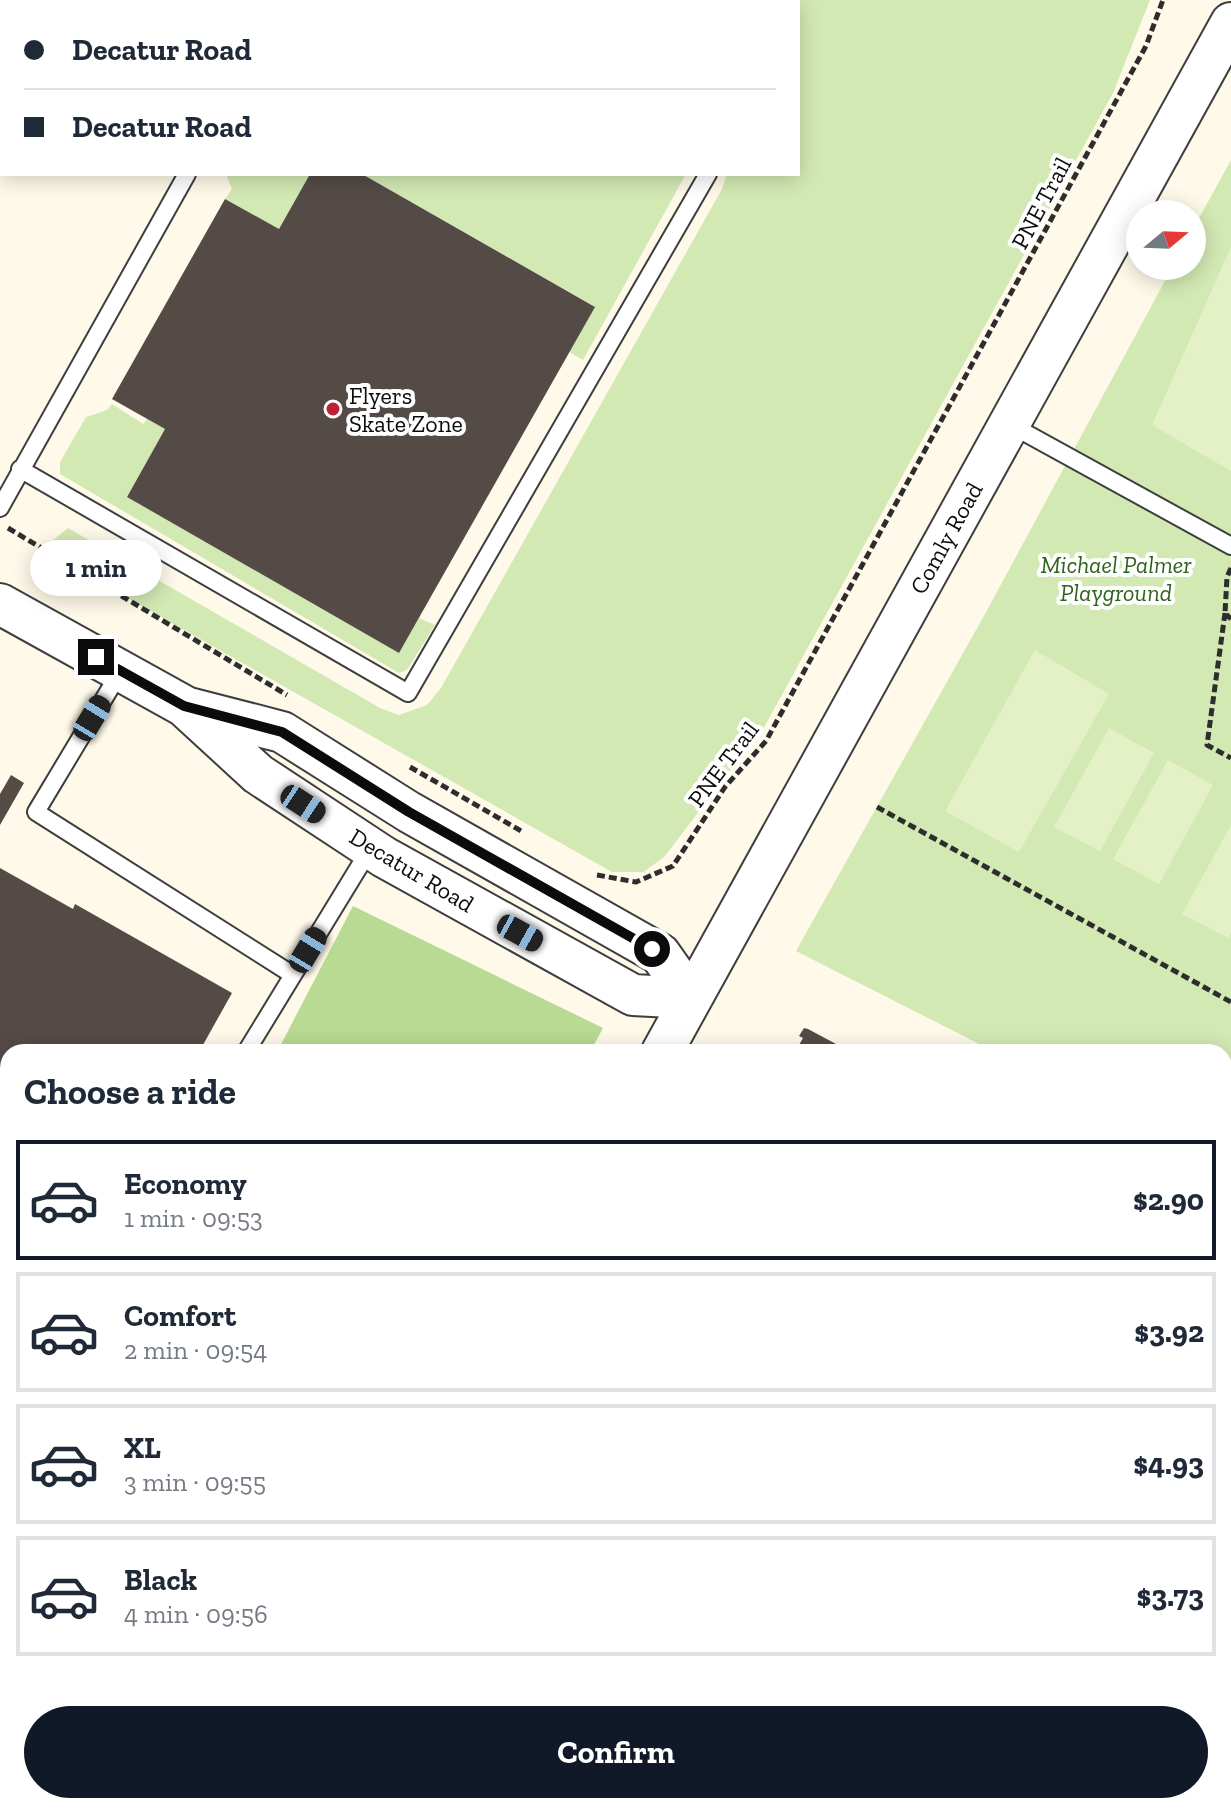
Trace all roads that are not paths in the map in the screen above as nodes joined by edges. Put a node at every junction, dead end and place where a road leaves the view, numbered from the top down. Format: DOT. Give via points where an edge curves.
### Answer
graph roads {
  1 [pos="1231,23"];
  2 [pos="186,176"];
  3 [pos="707,176"];
  4 [pos="1009,424"];
  5 [pos="20,469"];
  6 [pos="0,508"];
  7 [pos="1231,546"];
  8 [pos="0,604"];
  9 [pos="120,671"];
  10 [pos="184,706"];
  11 [pos="370,847"];
  12 [pos="293,975"];
  13 [pos="691,998"];
  14 [pos="251,1044"];
  15 [pos="666,1044"];
  1 -- 4 [label="street, Comly Road"];
  2 -- 5 [label="lane"];
  3 -- 5 [label="lane" via="408,693"];
  4 -- 7 [label="lane"];
  4 -- 13 [label="street, Comly Road"];
  5 -- 6 [label="lane"];
  8 -- 9 [label="street, Decatur Road"];
  9 -- 10 [label="street, Decatur Road"];
  9 -- 12 [label="lane" via="36,812"];
  10 -- 11 [label="street, Decatur Road" via="258,774"];
  10 -- 13 [label="street, Decatur Road" via="282,732 409,812 660,954"];
  11 -- 12 [label="lane"];
  11 -- 13 [label="street, Decatur Road" via="633,995"];
  12 -- 14 [label="lane"];
  13 -- 15 [label="street, Comly Road"];
}
